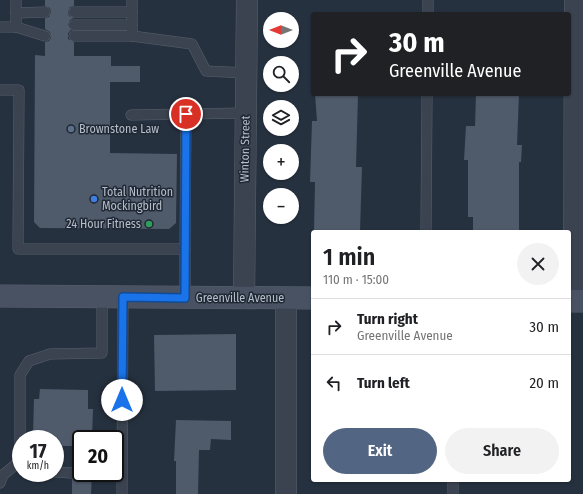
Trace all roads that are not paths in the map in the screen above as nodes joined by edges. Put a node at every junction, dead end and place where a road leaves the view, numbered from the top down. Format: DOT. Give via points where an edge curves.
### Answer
graph roads {
  1 [pos="16,0"];
  2 [pos="132,0"];
  3 [pos="247,0"];
  4 [pos="428,0"];
  5 [pos="576,0"];
  6 [pos="45,12"];
  7 [pos="74,12"];
  8 [pos="132,12"];
  9 [pos="428,12"];
  10 [pos="16,13"];
  11 [pos="74,25"];
  12 [pos="132,25"];
  13 [pos="0,27"];
  14 [pos="16,27"];
  15 [pos="45,36"];
  16 [pos="74,36"];
  17 [pos="132,36"];
  18 [pos="246,73"];
  19 [pos="0,90"];
  20 [pos="427,96"];
  21 [pos="246,113"];
  22 [pos="186,114"];
  23 [pos="131,115"];
  24 [pos="426,230"];
  25 [pos="185,249"];
  26 [pos="0,296"];
  27 [pos="112,297"];
  28 [pos="185,298"];
  29 [pos="244,298"];
  30 [pos="286,298"];
  31 [pos="311,298"];
  32 [pos="575,301"];
  33 [pos="20,430"];
  34 [pos="12,468"];
  35 [pos="64,473"];
  36 [pos="72,473"];
  37 [pos="453,482"];
  38 [pos="0,483"];
  39 [pos="122,494"];
  40 [pos="286,494"];
  41 [pos="453,494"];
  1 -- 10 [label="lane"];
  2 -- 8 [label="lane"];
  3 -- 18 [label="street, Winton Street"];
  4 -- 9 [label="lane"];
  5 -- 32 [label="street"];
  6 -- 10 [label="lane"];
  7 -- 8 [label="lane"];
  8 -- 12 [label="lane"];
  10 -- 14 [label="lane"];
  11 -- 12 [label="lane"];
  12 -- 17 [label="lane"];
  13 -- 14 [label="lane"];
  14 -- 15 [label="lane"];
  16 -- 17 [label="lane"];
  17 -- 18 [label="lane" via="192,44 206,71"];
  18 -- 21 [label="street, Winton Street"];
  19 -- 25 [label="lane" via="19,90 18,250"];
  20 -- 24 [label="lane"];
  21 -- 22 [label="lane"];
  21 -- 29 [label="street, Winton Street"];
  22 -- 23 [label="lane"];
  22 -- 25 [label="lane"];
  25 -- 28 [label="lane"];
  26 -- 27 [label="main road, Greenville Avenue"];
  27 -- 28 [label="main road, Greenville Avenue"];
  27 -- 33 [label="lane" via="102,353 50,354 28,362 20,375"];
  27 -- 39 [label="lane"];
  28 -- 29 [label="main road, Greenville Avenue"];
  29 -- 30 [label="main road, Greenville Avenue"];
  30 -- 31 [label="main road, Greenville Avenue"];
  30 -- 40 [label="street"];
  34 -- 38 [label="lane" via="3,476"];
  35 -- 36 [label="lane"];
  37 -- 41 [label="lane"];
}
